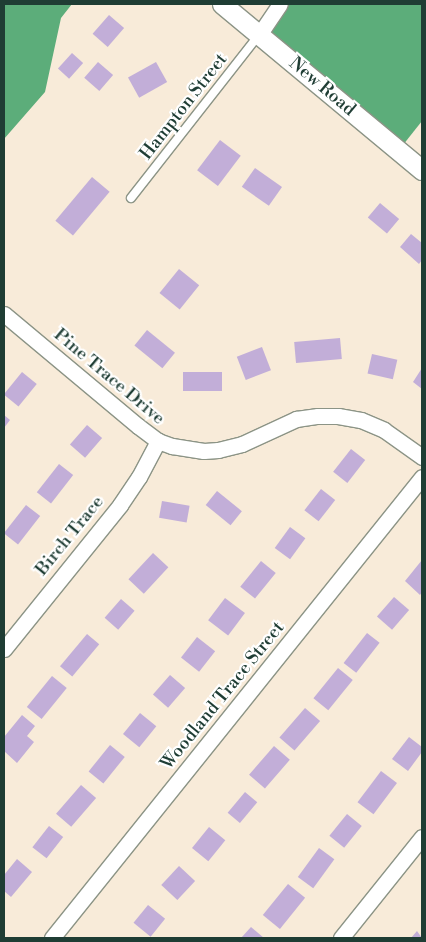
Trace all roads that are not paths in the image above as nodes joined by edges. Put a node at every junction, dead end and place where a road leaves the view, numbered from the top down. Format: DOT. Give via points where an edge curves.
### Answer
graph roads {
  1 [pos="222,4"];
  2 [pos="280,4"];
  3 [pos="259,35"];
  4 [pos="422,170"];
  5 [pos="131,198"];
  6 [pos="4,314"];
  7 [pos="158,441"];
  8 [pos="422,457"];
  9 [pos="422,477"];
  10 [pos="4,649"];
  11 [pos="422,837"];
  12 [pos="52,938"];
  13 [pos="341,938"];
  1 -- 3 [label="street, New Road"];
  2 -- 3 [label="street"];
  3 -- 4 [label="street, New Road"];
  3 -- 5 [label="lane, Hampton Street"];
  6 -- 7 [label="street, Pine Trace Drive"];
  7 -- 8 [label="street, Pine Trace Drive" via="187,449 218,450 242,444 296,419 338,416 361,420 384,430"];
  7 -- 10 [label="street, Birch Trace" via="120,505"];
  9 -- 12 [label="street, Woodland Trace Street"];
  11 -- 13 [label="street"];
}
